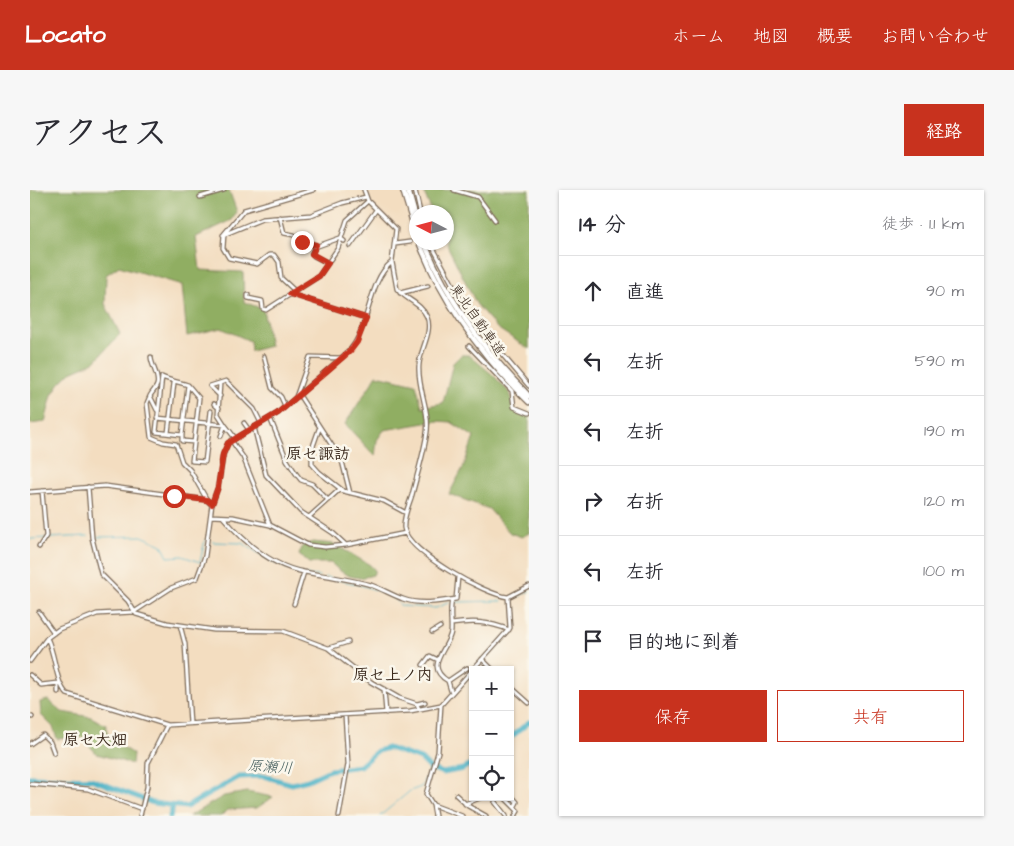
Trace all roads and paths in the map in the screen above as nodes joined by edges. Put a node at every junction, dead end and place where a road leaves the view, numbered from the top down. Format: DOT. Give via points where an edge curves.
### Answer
graph roads {
  1 [pos="224,190"];
  2 [pos="313,190"];
  3 [pos="364,190"];
  4 [pos="403,190"];
  5 [pos="408,190"];
  6 [pos="415,190"];
  7 [pos="454,190"];
  8 [pos="200,196"];
  9 [pos="367,199"];
  10 [pos="412,205"];
  11 [pos="418,205"];
  12 [pos="376,210"];
  13 [pos="409,211"];
  14 [pos="280,217"];
  15 [pos="495,220"];
  16 [pos="224,235"];
  17 [pos="294,235"];
  18 [pos="340,238"];
  19 [pos="300,240"];
  20 [pos="344,241"];
  21 [pos="331,242"];
  22 [pos="409,242"];
  23 [pos="395,244"];
  24 [pos="316,245"];
  25 [pos="327,246"];
  26 [pos="350,246"];
  27 [pos="423,250"];
  28 [pos="428,250"];
  29 [pos="434,250"];
  30 [pos="392,262"];
  31 [pos="328,263"];
  32 [pos="428,286"];
  33 [pos="294,291"];
  34 [pos="400,293"];
  35 [pos="290,294"];
  36 [pos="248,295"];
  37 [pos="366,318"];
  38 [pos="469,346"];
  39 [pos="264,356"];
  40 [pos="151,357"];
  41 [pos="341,358"];
  42 [pos="174,383"];
  43 [pos="220,383"];
  44 [pos="188,385"];
  45 [pos="529,386"];
  46 [pos="150,396"];
  47 [pos="220,396"];
  48 [pos="297,396"];
  49 [pos="529,396"];
  50 [pos="529,402"];
  51 [pos="214,404"];
  52 [pos="286,406"];
  53 [pos="218,408"];
  54 [pos="158,410"];
  55 [pos="211,411"];
  56 [pos="529,413"];
  57 [pos="157,418"];
  58 [pos="270,418"];
  59 [pos="170,419"];
  60 [pos="184,420"];
  61 [pos="197,422"];
  62 [pos="244,423"];
  63 [pos="210,424"];
  64 [pos="261,424"];
  65 [pos="225,425"];
  66 [pos="254,427"];
  67 [pos="319,429"];
  68 [pos="249,430"];
  69 [pos="168,433"];
  70 [pos="182,435"];
  71 [pos="221,436"];
  72 [pos="233,439"];
  73 [pos="194,442"];
  74 [pos="88,487"];
  75 [pos="42,491"];
  76 [pos="342,491"];
  77 [pos="30,492"];
  78 [pos="350,493"];
  79 [pos="207,500"];
  80 [pos="328,500"];
  81 [pos="212,504"];
  82 [pos="406,513"];
  83 [pos="211,516"];
  84 [pos="223,517"];
  85 [pos="309,517"];
  86 [pos="270,525"];
  87 [pos="406,533"];
  88 [pos="346,544"];
  89 [pos="39,547"];
  90 [pos="303,574"];
  91 [pos="458,577"];
  92 [pos="529,586"];
  93 [pos="508,596"];
  94 [pos="452,600"];
  95 [pos="294,604"];
  96 [pos="39,612"];
  97 [pos="134,612"];
  98 [pos="451,624"];
  99 [pos="180,625"];
  100 [pos="440,627"];
  101 [pos="509,630"];
  102 [pos="432,632"];
  103 [pos="54,633"];
  104 [pos="47,638"];
  105 [pos="348,642"];
  106 [pos="328,648"];
  107 [pos="482,659"];
  108 [pos="438,660"];
  109 [pos="30,661"];
  110 [pos="423,665"];
  111 [pos="489,666"];
  112 [pos="468,668"];
  113 [pos="464,671"];
  114 [pos="30,675"];
  115 [pos="467,675"];
  116 [pos="448,681"];
  117 [pos="58,683"];
  118 [pos="384,689"];
  119 [pos="514,690"];
  120 [pos="58,692"];
  121 [pos="451,692"];
  122 [pos="425,702"];
  123 [pos="529,703"];
  124 [pos="417,704"];
  125 [pos="441,705"];
  126 [pos="420,709"];
  127 [pos="386,713"];
  128 [pos="346,715"];
  129 [pos="190,724"];
  130 [pos="167,726"];
  131 [pos="30,744"];
  132 [pos="54,753"];
  133 [pos="30,784"];
  134 [pos="456,794"];
  135 [pos="514,799"];
  136 [pos="472,801"];
  137 [pos="509,801"];
  138 [pos="495,802"];
  139 [pos="465,804"];
  140 [pos="434,805"];
  141 [pos="515,806"];
  142 [pos="142,808"];
  143 [pos="140,816"];
  144 [pos="339,816"];
  145 [pos="435,816"];
  146 [pos="462,816"];
  147 [pos="486,816"];
  148 [pos="506,816"];
  149 [pos="515,816"];
  1 -- 8 [label="street"];
  2 -- 16 [label="street" via="244,210"];
  3 -- 9 [label="street"];
  4 -- 13 [label="highway"];
  5 -- 10 [label="highway"];
  6 -- 11 [label="street"];
  7 -- 15 [label="street" via="475,195"];
  9 -- 12 [label="street"];
  9 -- 14 [label="street" via="342,203 311,215"];
  9 -- 18 [label="street" via="347,220"];
  12 -- 23 [label="street" via="396,229"];
  12 -- 26 [label="street"];
  14 -- 16 [label="street" via="259,220"];
  14 -- 17 [label="street" via="284,233"];
  16 -- 33 [label="street" via="224,252 234,261 257,264 274,255 280,262 281,278"];
  18 -- 20 [label="street"];
  18 -- 21 [label="street"];
  18 -- 31 [label="street" via="338,248"];
  19 -- 24 [label="street"];
  21 -- 24 [label="street"];
  21 -- 25 [label="street"];
  22 -- 23 [label="street"];
  23 -- 30 [label="street"];
  24 -- 31 [label="street" via="312,254"];
  27 -- 50 [label="highway, 東北自動車道" via="460,320 501,373"];
  28 -- 49 [label="highway, 東北自動車道" via="463,316"];
  29 -- 45 [label="street" via="470,315"];
  30 -- 34 [label="street"];
  30 -- 37 [label="street" via="379,278"];
  31 -- 33 [label="street" via="319,276"];
  32 -- 34 [label="street"];
  33 -- 35 [label="street"];
  34 -- 82 [label="street" via="422,308 428,324 418,369 427,432"];
  35 -- 36 [label="street" via="266,310 262,301 248,298"];
  35 -- 37 [label="street"];
  37 -- 41 [label="street" via="357,342"];
  38 -- 56 [label="street" via="512,391 514,407"];
  39 -- 52 [label="street" via="272,388"];
  40 -- 46 [label="street" via="158,380"];
  41 -- 48 [label="street"];
  41 -- 48 [label="street" via="310,357"];
  42 -- 44 [label="street"];
  42 -- 54 [label="street" via="162,377"];
  42 -- 59 [label="street"];
  43 -- 47 [label="street"];
  43 -- 47 [label="street" via="210,386"];
  43 -- 64 [label="street" via="226,381 254,408"];
  44 -- 60 [label="street"];
  44 -- 61 [label="street" via="199,398"];
  46 -- 54 [label="street"];
  46 -- 79 [label="street" via="147,403 152,437 176,444 179,458"];
  47 -- 53 [label="street"];
  48 -- 52 [label="street"];
  48 -- 67 [label="street"];
  51 -- 53 [label="street"];
  52 -- 58 [label="street"];
  53 -- 65 [label="street"];
  54 -- 57 [label="street"];
  55 -- 63 [label="street"];
  57 -- 59 [label="street"];
  57 -- 69 [label="street" via="156,432"];
  58 -- 64 [label="street"];
  58 -- 80 [label="street" via="287,460 297,475"];
  59 -- 60 [label="street"];
  59 -- 69 [label="street"];
  60 -- 61 [label="street"];
  60 -- 70 [label="street"];
  61 -- 63 [label="street"];
  61 -- 73 [label="street"];
  62 -- 68 [label="street"];
  63 -- 65 [label="street"];
  63 -- 73 [label="street" via="205,462 192,461"];
  64 -- 66 [label="street"];
  65 -- 71 [label="street"];
  65 -- 72 [label="street"];
  66 -- 68 [label="street"];
  66 -- 85 [label="street" via="266,475"];
  67 -- 76 [label="street" via="312,448 312,464"];
  67 -- 78 [label="street" via="342,462"];
  68 -- 72 [label="street"];
  69 -- 70 [label="street"];
  70 -- 73 [label="street" via="182,441"];
  72 -- 81 [label="street" via="223,454"];
  72 -- 86 [label="street"];
  74 -- 75 [label="street"];
  74 -- 79 [label="street" via="105,486"];
  74 -- 97 [label="street" via="92,538 101,574 128,601"];
  75 -- 77 [label="street"];
  75 -- 89 [label="street" via="46,538"];
  76 -- 78 [label="street"];
  76 -- 80 [label="street" via="336,491"];
  78 -- 82 [label="street" via="388,502"];
  79 -- 81 [label="street"];
  80 -- 85 [label="street"];
  81 -- 83 [label="street"];
  82 -- 87 [label="street"];
  83 -- 84 [label="street"];
  83 -- 97 [label="street" via="207,551 197,578 171,588"];
  84 -- 86 [label="street"];
  84 -- 90 [label="street" via="252,547"];
  85 -- 88 [label="street"];
  86 -- 88 [label="street" via="308,546"];
  87 -- 88 [label="street"];
  87 -- 91 [label="street" via="412,543"];
  90 -- 94 [label="street" via="325,574 372,585 409,601"];
  90 -- 95 [label="street"];
  91 -- 93 [label="street" via="497,595"];
  91 -- 94 [label="street" via="456,599"];
  92 -- 93 [label="street"];
  93 -- 101 [label="street"];
  94 -- 98 [label="street"];
  96 -- 103 [label="street"];
  97 -- 99 [label="street" via="152,620"];
  97 -- 103 [label="street" via="90,616"];
  98 -- 101 [label="street" via="471,620"];
  98 -- 108 [label="street" via="450,635"];
  99 -- 106 [label="street" via="230,632 278,630"];
  99 -- 129 [label="street" via="185,644"];
  100 -- 102 [label="street"];
  101 -- 107 [label="street"];
  103 -- 104 [label="street"];
  104 -- 109 [label="street"];
  104 -- 117 [label="street" via="56,660"];
  105 -- 106 [label="street"];
  106 -- 118 [label="street"];
  107 -- 111 [label="street"];
  107 -- 115 [label="street"];
  108 -- 110 [label="street" via="430,656"];
  108 -- 116 [label="street" via="438,670"];
  112 -- 113 [label="street"];
  113 -- 115 [label="street"];
  113 -- 116 [label="street"];
  114 -- 117 [label="street" via="41,685"];
  115 -- 121 [label="street"];
  116 -- 121 [label="street"];
  117 -- 120 [label="street"];
  117 -- 130 [label="street" via="69,695"];
  118 -- 124 [label="street"];
  118 -- 127 [label="street"];
  119 -- 123 [label="street"];
  121 -- 125 [label="street"];
  122 -- 124 [label="street"];
  124 -- 126 [label="street"];
  125 -- 126 [label="street"];
  125 -- 140 [label="street" via="440,741 426,794"];
  126 -- 127 [label="street"];
  127 -- 128 [label="street"];
  128 -- 129 [label="street"];
  128 -- 144 [label="street" via="348,764"];
  129 -- 130 [label="street"];
  130 -- 142 [label="street" via="148,764"];
  131 -- 132 [label="street" via="43,735"];
  133 -- 142 [label="street" via="88,789"];
  134 -- 139 [label="street"];
  135 -- 141 [label="street" via="517,802"];
  136 -- 139 [label="street"];
  137 -- 141 [label="street"];
  138 -- 148 [label="street"];
  139 -- 147 [label="street"];
  140 -- 145 [label="street"];
  140 -- 146 [label="street"];
  141 -- 149 [label="street" via="518,812"];
  142 -- 143 [label="street"];
}
